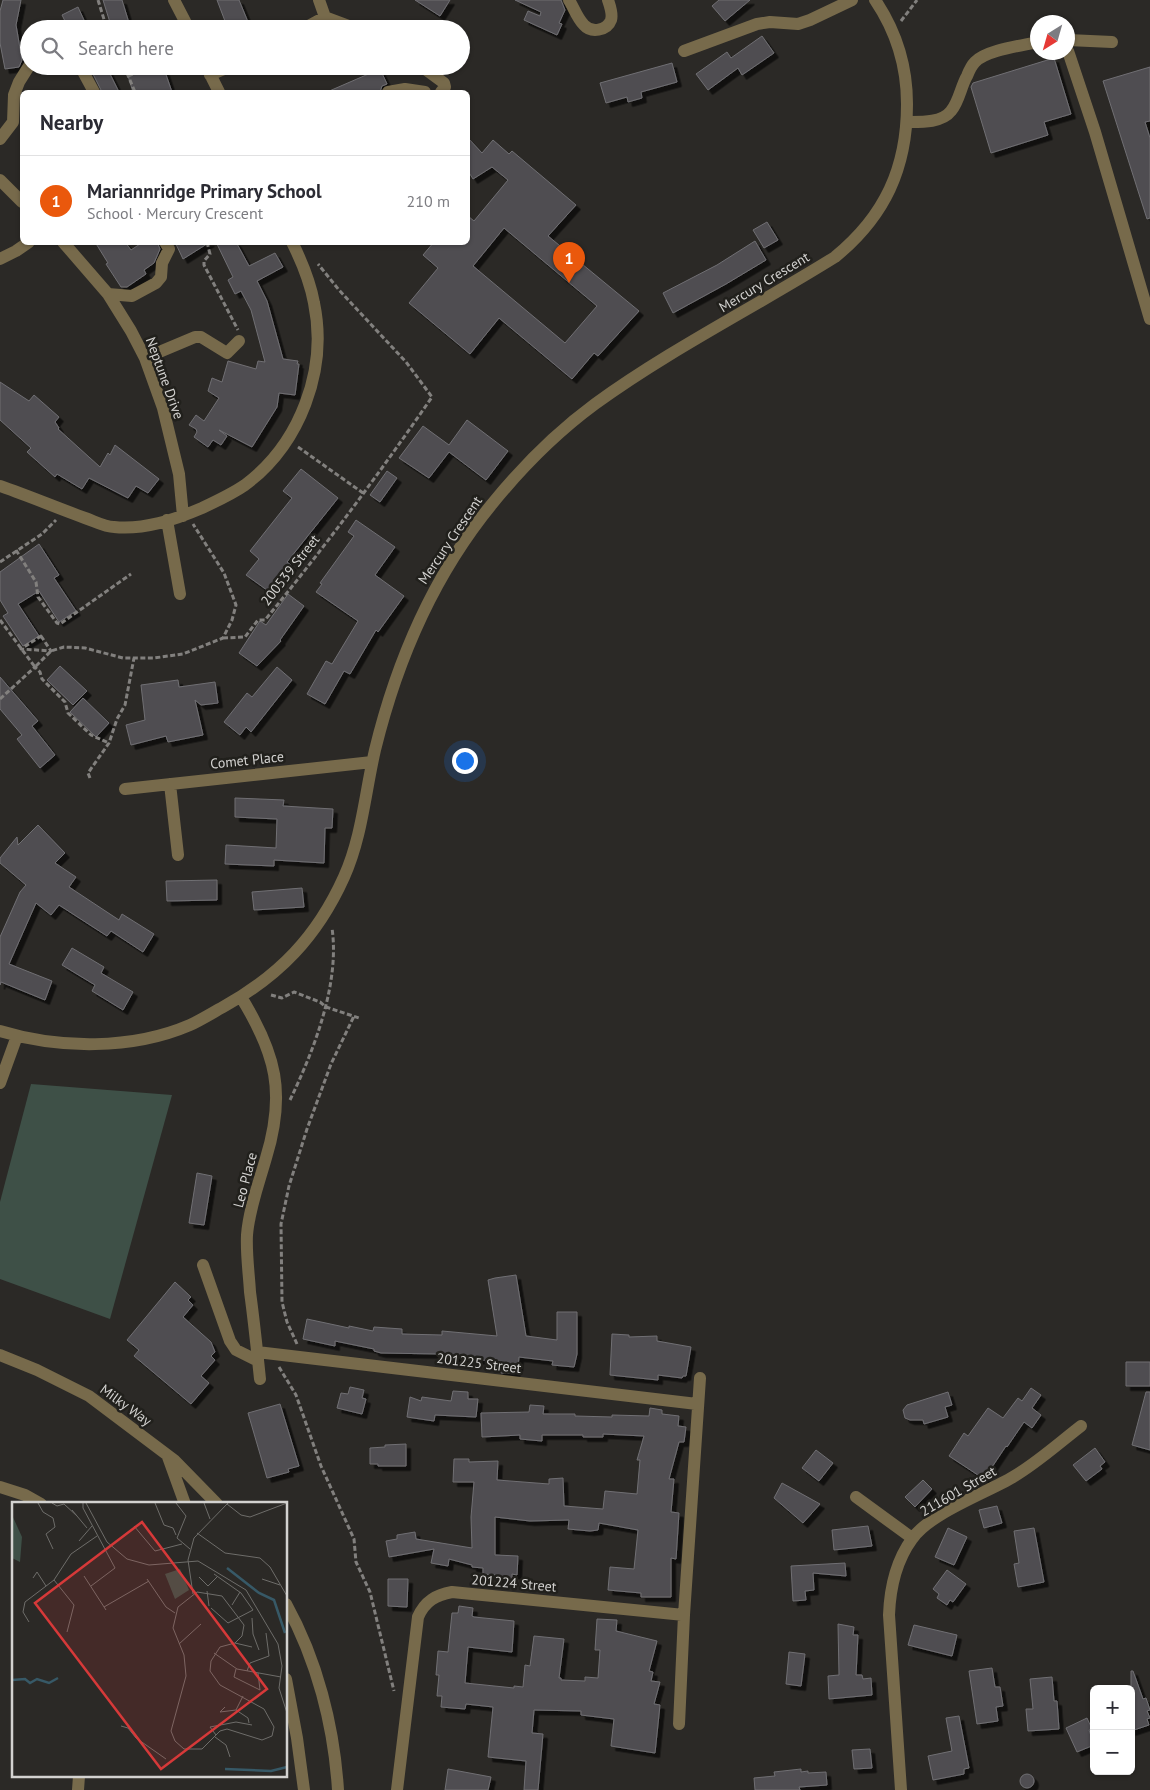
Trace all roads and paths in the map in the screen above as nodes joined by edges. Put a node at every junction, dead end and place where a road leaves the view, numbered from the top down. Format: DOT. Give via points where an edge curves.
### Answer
graph roads {
  1 [pos="98,0"];
  2 [pos="174,0"];
  3 [pos="319,0"];
  4 [pos="569,0"];
  5 [pos="608,0"];
  6 [pos="852,0"];
  7 [pos="875,0"];
  8 [pos="917,0"];
  9 [pos="325,17"];
  10 [pos="104,20"];
  11 [pos="184,20"];
  12 [pos="320,20"];
  13 [pos="333,20"];
  14 [pos="892,31"];
  15 [pos="1075,40"];
  16 [pos="1112,42"];
  17 [pos="1030,44"];
  18 [pos="684,51"];
  19 [pos="1071,60"];
  20 [pos="23,75"];
  21 [pos="85,75"];
  22 [pos="210,75"];
  23 [pos="433,75"];
  24 [pos="128,76"];
  25 [pos="93,90"];
  26 [pos="134,90"];
  27 [pos="218,90"];
  28 [pos="443,90"];
  29 [pos="907,122"];
  30 [pos="0,139"];
  31 [pos="0,180"];
  32 [pos="20,200"];
  33 [pos="25,245"];
  34 [pos="66,245"];
  35 [pos="167,245"];
  36 [pos="208,245"];
  37 [pos="293,245"];
  38 [pos="0,259"];
  39 [pos="315,261"];
  40 [pos="108,294"];
  41 [pos="1150,319"];
  42 [pos="239,341"];
  43 [pos="145,358"];
  44 [pos="287,439"];
  45 [pos="0,486"];
  46 [pos="363,494"];
  47 [pos="185,515"];
  48 [pos="56,519"];
  49 [pos="167,520"];
  50 [pos="16,550"];
  51 [pos="0,562"];
  52 [pos="131,574"];
  53 [pos="180,594"];
  54 [pos="0,620"];
  55 [pos="223,638"];
  56 [pos="21,648"];
  57 [pos="51,651"];
  58 [pos="134,658"];
  59 [pos="35,667"];
  60 [pos="0,699"];
  61 [pos="109,742"];
  62 [pos="372,762"];
  63 [pos="90,778"];
  64 [pos="170,784"];
  65 [pos="125,788"];
  66 [pos="178,855"];
  67 [pos="327,908"];
  68 [pos="271,995"];
  69 [pos="241,997"];
  70 [pos="326,1007"];
  71 [pos="354,1016"];
  72 [pos="359,1018"];
  73 [pos="0,1031"];
  74 [pos="17,1036"];
  75 [pos="0,1083"];
  76 [pos="287,1106"];
  77 [pos="203,1265"];
  78 [pos="0,1354"];
  79 [pos="271,1354"];
  80 [pos="257,1357"];
  81 [pos="304,1358"];
  82 [pos="700,1378"];
  83 [pos="260,1379"];
  84 [pos="697,1404"];
  85 [pos="1081,1426"];
  86 [pos="167,1455"];
  87 [pos="0,1487"];
  88 [pos="856,1497"];
  89 [pos="38,1502"];
  90 [pos="184,1502"];
  91 [pos="215,1502"];
  92 [pos="912,1538"];
  93 [pos="288,1608"];
  94 [pos="684,1615"];
  95 [pos="288,1690"];
  96 [pos="406,1714"];
  97 [pos="679,1724"];
  98 [pos="304,1790"];
  99 [pos="338,1790"];
  100 [pos="397,1790"];
  101 [pos="901,1790"];
  1 -- 10 [label="path"];
  2 -- 11 [label="street"];
  3 -- 9 [label="street"];
  4 -- 5 [label="street" via="584,25 594,30 602,29 610,21 612,15"];
  6 -- 18 [label="street" via="798,24 757,24"];
  7 -- 14 [label="street, Mercury Crescent"];
  8 -- 14 [label="path"];
  9 -- 12 [label="street"];
  9 -- 13 [label="street"];
  14 -- 29 [label="street, Mercury Crescent" via="907,85"];
  15 -- 16 [label="street"];
  17 -- 29 [label="street" via="981,57 974,63 950,113 926,122"];
  19 -- 41 [label="street"];
  20 -- 30 [label="street" via="14,95 13,122"];
  21 -- 25 [label="street"];
  22 -- 27 [label="street"];
  23 -- 28 [label="street" via="444,83"];
  24 -- 26 [label="path"];
  29 -- 62 [label="street, Mercury Crescent" via="906,140 889,190 878,210 849,245 594,405 532,459 493,503 448,567 420,617 400,663"];
  31 -- 32 [label="street"];
  33 -- 38 [label="street"];
  34 -- 40 [label="street, Neptune Drive"];
  35 -- 40 [label="street" via="169,249 162,263 161,277 156,283 132,296"];
  36 -- 42 [label="path" via="210,254 204,265 241,335"];
  37 -- 44 [label="street" via="312,292 318,337 317,359 307,400"];
  39 -- 46 [label="path, 200539 Street" via="406,362 432,397"];
  40 -- 43 [label="street, Neptune Drive"];
  42 -- 43 [label="street" via="227,354 201,337 195,337"];
  43 -- 47 [label="street, Neptune Drive" via="163,408"];
  44 -- 46 [label="path"];
  44 -- 47 [label="street" via="266,467 245,486"];
  45 -- 49 [label="street" via="112,527 142,527"];
  46 -- 55 [label="path, 200539 Street" via="265,620 258,620 245,637"];
  47 -- 49 [label="street"];
  47 -- 55 [label="path" via="224,573 236,605"];
  48 -- 50 [label="path" via="42,534"];
  49 -- 53 [label="street"];
  50 -- 51 [label="path"];
  50 -- 52 [label="path" via="36,582 38,597 60,624"];
  54 -- 56 [label="path"];
  55 -- 58 [label="path" via="183,654"];
  56 -- 57 [label="path"];
  56 -- 57 [label="path" via="41,636"];
  56 -- 59 [label="path"];
  57 -- 58 [label="path" via="64,647 85,648 110,656"];
  57 -- 59 [label="path"];
  58 -- 61 [label="path" via="125,705"];
  59 -- 60 [label="path"];
  59 -- 61 [label="path" via="65,702 68,713 91,734"];
  61 -- 63 [label="path" via="88,773"];
  62 -- 64 [label="street, Comet Place"];
  62 -- 67 [label="street, Mercury Crescent" via="356,845 343,880"];
  64 -- 65 [label="street, Comet Place"];
  64 -- 66 [label="street"];
  67 -- 69 [label="street, Mercury Crescent" via="310,936 290,958"];
  67 -- 70 [label="path" via="334,938"];
  68 -- 70 [label="path" via="282,998 294,992"];
  69 -- 74 [label="street, Mercury Crescent" via="189,1025 128,1042 81,1044"];
  69 -- 80 [label="street, Leo Place" via="269,1050 277,1086 276,1116 247,1235"];
  70 -- 71 [label="path"];
  70 -- 76 [label="path"];
  71 -- 72 [label="path"];
  71 -- 81 [label="path" via="331,1064 307,1129 281,1224 283,1308"];
  73 -- 74 [label="street, Mercury Crescent"];
  74 -- 75 [label="street"];
  77 -- 80 [label="street" via="230,1341 236,1350"];
  78 -- 86 [label="street, Milky Way" via="89,1396"];
  79 -- 80 [label="street, 201225 Street"];
  79 -- 81 [label="street, 201225 Street"];
  79 -- 96 [label="path" via="296,1395 321,1466 354,1539 356,1562 370,1592 392,1685"];
  80 -- 83 [label="street, Leo Place"];
  81 -- 84 [label="street, 201225 Street"];
  82 -- 84 [label="street"];
  84 -- 94 [label="street"];
  85 -- 92 [label="street, 211601 Street" via="1014,1476 933,1520"];
  86 -- 90 [label="street"];
  86 -- 91 [label="street, Milky Way"];
  87 -- 89 [label="street"];
  88 -- 92 [label="street"];
  92 -- 101 [label="street, 211601 Street" via="893,1578 889,1615"];
  93 -- 99 [label="street" via="320,1686 337,1765"];
  94 -- 96 [label="street, 201224 Street" via="452,1592 438,1594 418,1617"];
  94 -- 97 [label="street"];
  95 -- 98 [label="street"];
  96 -- 100 [label="street, 201224 Street"];
}
